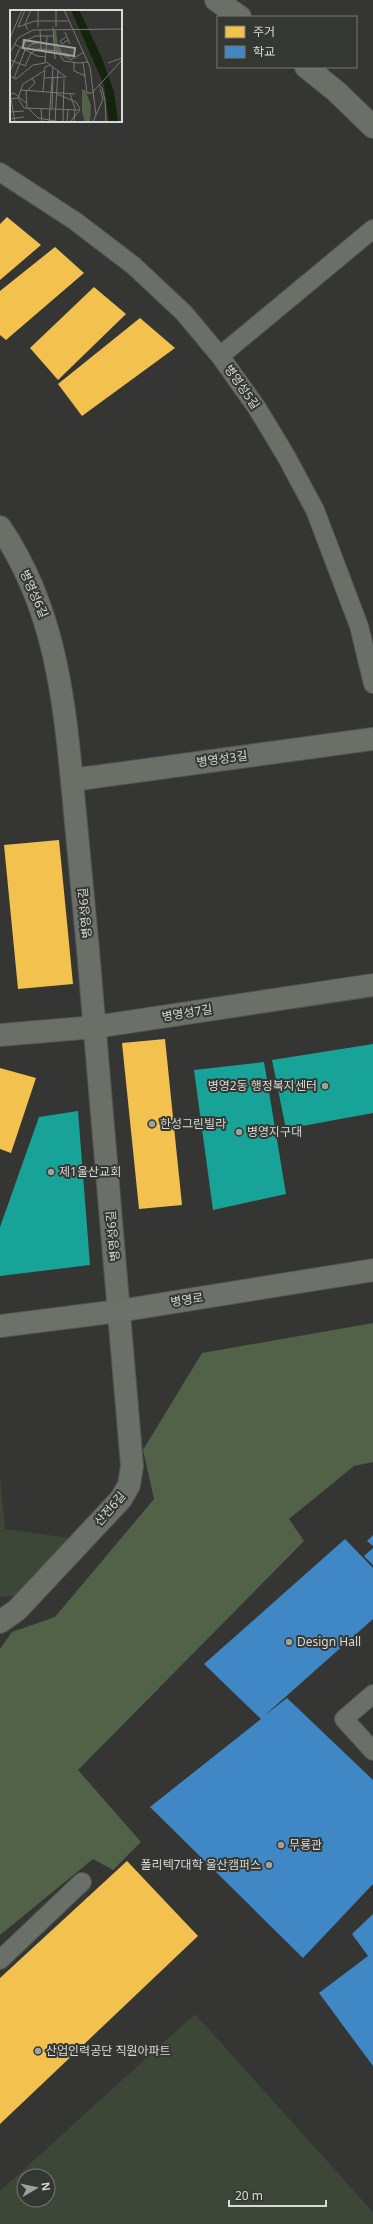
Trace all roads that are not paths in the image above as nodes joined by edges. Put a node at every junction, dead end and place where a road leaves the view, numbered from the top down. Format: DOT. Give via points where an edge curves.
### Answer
graph roads {
  1 [pos="216,0"];
  2 [pos="239,16"];
  3 [pos="307,68"];
  4 [pos="373,127"];
  5 [pos="0,172"];
  6 [pos="373,229"];
  7 [pos="220,356"];
  8 [pos="0,528"];
  9 [pos="373,684"];
  10 [pos="373,739"];
  11 [pos="72,780"];
  12 [pos="373,985"];
  13 [pos="96,1027"];
  14 [pos="0,1035"];
  15 [pos="373,1270"];
  16 [pos="119,1311"];
  17 [pos="0,1326"];
  18 [pos="0,1622"];
  19 [pos="373,1694"];
  20 [pos="373,1751"];
  21 [pos="82,1882"];
  22 [pos="0,1960"];
  1 -- 2 [label="street"];
  3 -- 4 [label="street" via="337,92"];
  5 -- 7 [label="lane, 병영성5길" via="75,221 134,266 184,313"];
  6 -- 7 [label="lane"];
  7 -- 9 [label="lane, 병영성5길" via="262,415 315,510 359,626"];
  8 -- 11 [label="street, 병영성6길" via="30,580 47,624 59,673"];
  10 -- 11 [label="street, 병영성3길"];
  11 -- 13 [label="street, 병영성6길"];
  12 -- 13 [label="street, 병영성7길"];
  13 -- 14 [label="street, 병영성7길"];
  13 -- 16 [label="street, 병영성6길"];
  15 -- 16 [label="street, 병영로"];
  16 -- 17 [label="street, 병영로"];
  16 -- 18 [label="street, 산전6길" via="132,1466 129,1484 121,1499 23,1604"];
  19 -- 20 [label="lane" via="344,1719"];
  21 -- 22 [label="lane"];
}
